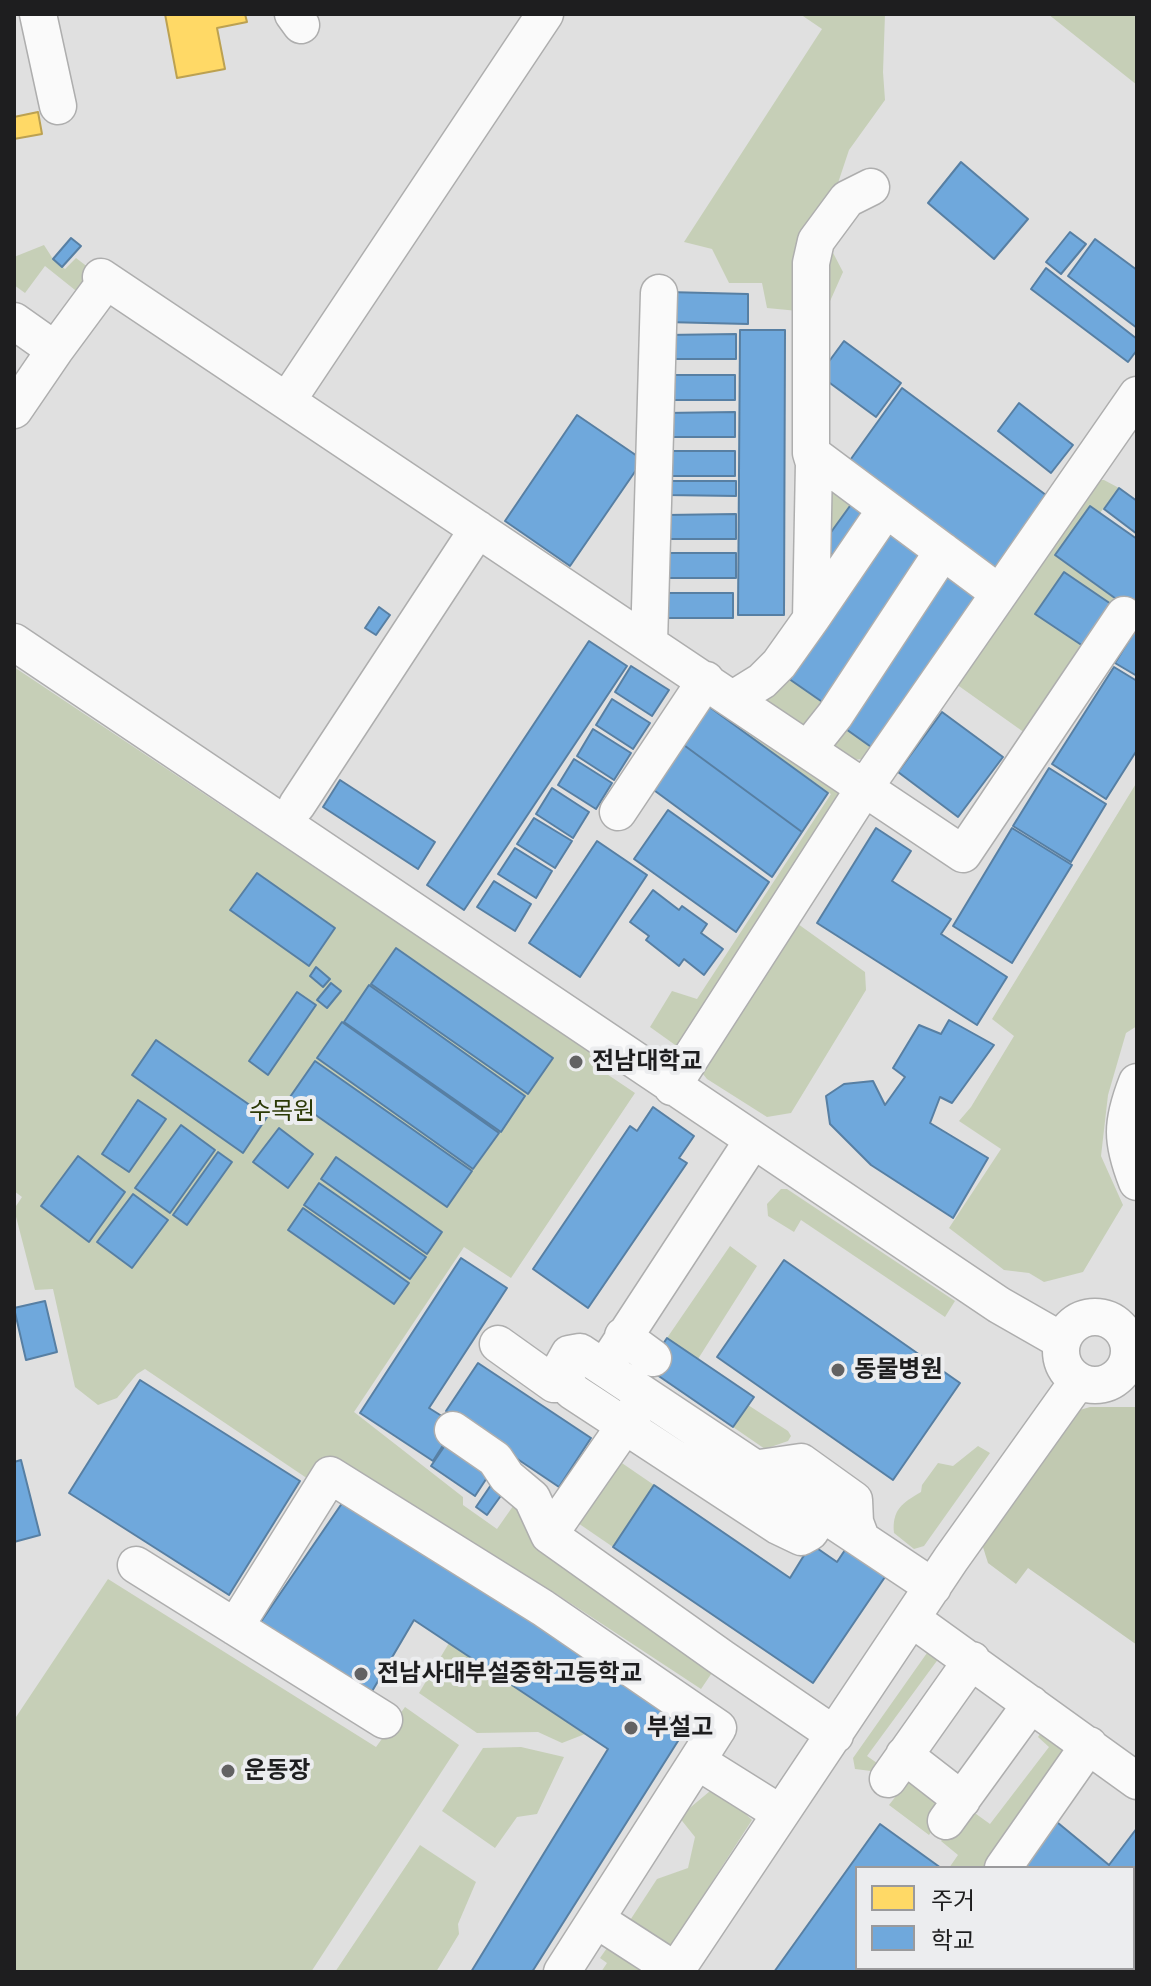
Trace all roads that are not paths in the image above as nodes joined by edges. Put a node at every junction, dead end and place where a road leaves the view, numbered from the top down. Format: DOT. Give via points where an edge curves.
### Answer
graph roads {
  1 [pos="38,14"];
  2 [pos="545,14"];
  3 [pos="58,106"];
  4 [pos="871,187"];
  5 [pos="659,293"];
  6 [pos="14,321"];
  7 [pos="55,350"];
  8 [pos="1137,395"];
  9 [pos="287,401"];
  10 [pos="14,410"];
  11 [pos="811,453"];
  12 [pos="886,509"];
  13 [pos="478,529"];
  14 [pos="943,551"];
  15 [pos="999,593"];
  16 [pos="1124,615"];
  17 [pos="811,619"];
  18 [pos="14,642"];
  19 [pos="649,643"];
  20 [pos="719,690"];
  21 [pos="808,749"];
  22 [pos="865,787"];
  23 [pos="297,805"];
  24 [pos="618,812"];
  25 [pos="1137,1082"];
  26 [pos="672,1087"];
  27 [pos="753,1140"];
  28 [pos="1137,1182"];
  29 [pos="623,1336"];
  30 [pos="1062,1341"];
  31 [pos="498,1344"];
  32 [pos="653,1358"];
  33 [pos="1131,1358"];
  34 [pos="604,1368"];
  35 [pos="1078,1381"];
  36 [pos="567,1384"];
  37 [pos="645,1397"];
  38 [pos="625,1426"];
  39 [pos="453,1430"];
  40 [pos="753,1469"];
  41 [pos="822,1513"];
  42 [pos="549,1535"];
  43 [pos="861,1538"];
  44 [pos="136,1565"];
  45 [pos="933,1587"];
  46 [pos="912,1619"];
  47 [pos="235,1627"];
  48 [pos="972,1660"];
  49 [pos="1031,1704"];
  50 [pos="384,1720"];
  51 [pos="835,1735"];
  52 [pos="1089,1745"];
  53 [pos="697,1761"];
  54 [pos="1137,1781"];
  55 [pos="780,1813"];
  56 [pos="1004,1866"];
  57 [pos="597,1920"];
  58 [pos="675,1971"];
  59 [pos="562,1972"];
  1 -- 3 [label="street"];
  2 -- 9 [label="street"];
  4 -- 11 [label="street" via="847,199 816,241 811,263"];
  5 -- 19 [label="street"];
  6 -- 7 [label="street"];
  7 -- 9 [label="street" via="104,279"];
  7 -- 10 [label="street"];
  8 -- 15 [label="street"];
  9 -- 13 [label="street"];
  11 -- 12 [label="street"];
  11 -- 17 [label="street"];
  12 -- 14 [label="street"];
  12 -- 17 [label="street"];
  13 -- 19 [label="street"];
  13 -- 23 [label="street"];
  14 -- 15 [label="street"];
  14 -- 21 [label="street"];
  15 -- 22 [label="street"];
  16 -- 22 [label="street" via="963,854"];
  17 -- 20 [label="street" via="762,681"];
  18 -- 26 [label="street"];
  19 -- 20 [label="street"];
  20 -- 21 [label="street"];
  20 -- 24 [label="street"];
  21 -- 22 [label="street"];
  22 -- 26 [label="street"];
  25 -- 28 [label="street" via="1124,1115 1128,1159"];
  26 -- 27 [label="street"];
  27 -- 29 [label="street"];
  27 -- 30 [label="street" via="1013,1315"];
  29 -- 32 [label="street"];
  29 -- 34 [label="street"];
  30 -- 33 [label="street" via="1077,1321 1097,1316 1117,1324"];
  30 -- 35 [label="street" via="1061,1357"];
  31 -- 36 [label="street" via="554,1384"];
  33 -- 35 [label="street" via="1113,1381"];
  34 -- 36 [label="street" via="580,1352 569,1354 560,1370"];
  34 -- 37 [label="street"];
  35 -- 45 [label="street"];
  36 -- 38 [label="street"];
  37 -- 38 [label="street"];
  37 -- 40 [label="street"];
  38 -- 41 [label="street" via="801,1537"];
  38 -- 42 [label="street"];
  39 -- 42 [label="street" via="495,1459 532,1498"];
  40 -- 41 [label="street"];
  40 -- 43 [label="street" via="801,1462 854,1500"];
  41 -- 43 [label="street"];
  42 -- 51 [label="street"];
  43 -- 45 [label="street"];
  44 -- 47 [label="street"];
  45 -- 46 [label="street"];
  46 -- 48 [label="street"];
  46 -- 51 [label="street"];
  47 -- 50 [label="street"];
  47 -- 53 [label="street" via="330,1475 543,1608 718,1728"];
  48 -- 49 [label="street"];
  48 -- 49 [label="street" via="896,1767 954,1810"];
  49 -- 52 [label="street"];
  51 -- 55 [label="street"];
  52 -- 54 [label="street"];
  52 -- 56 [label="street"];
  53 -- 55 [label="street"];
  53 -- 57 [label="street"];
  55 -- 58 [label="street"];
  57 -- 58 [label="street"];
  57 -- 59 [label="street"];
}
